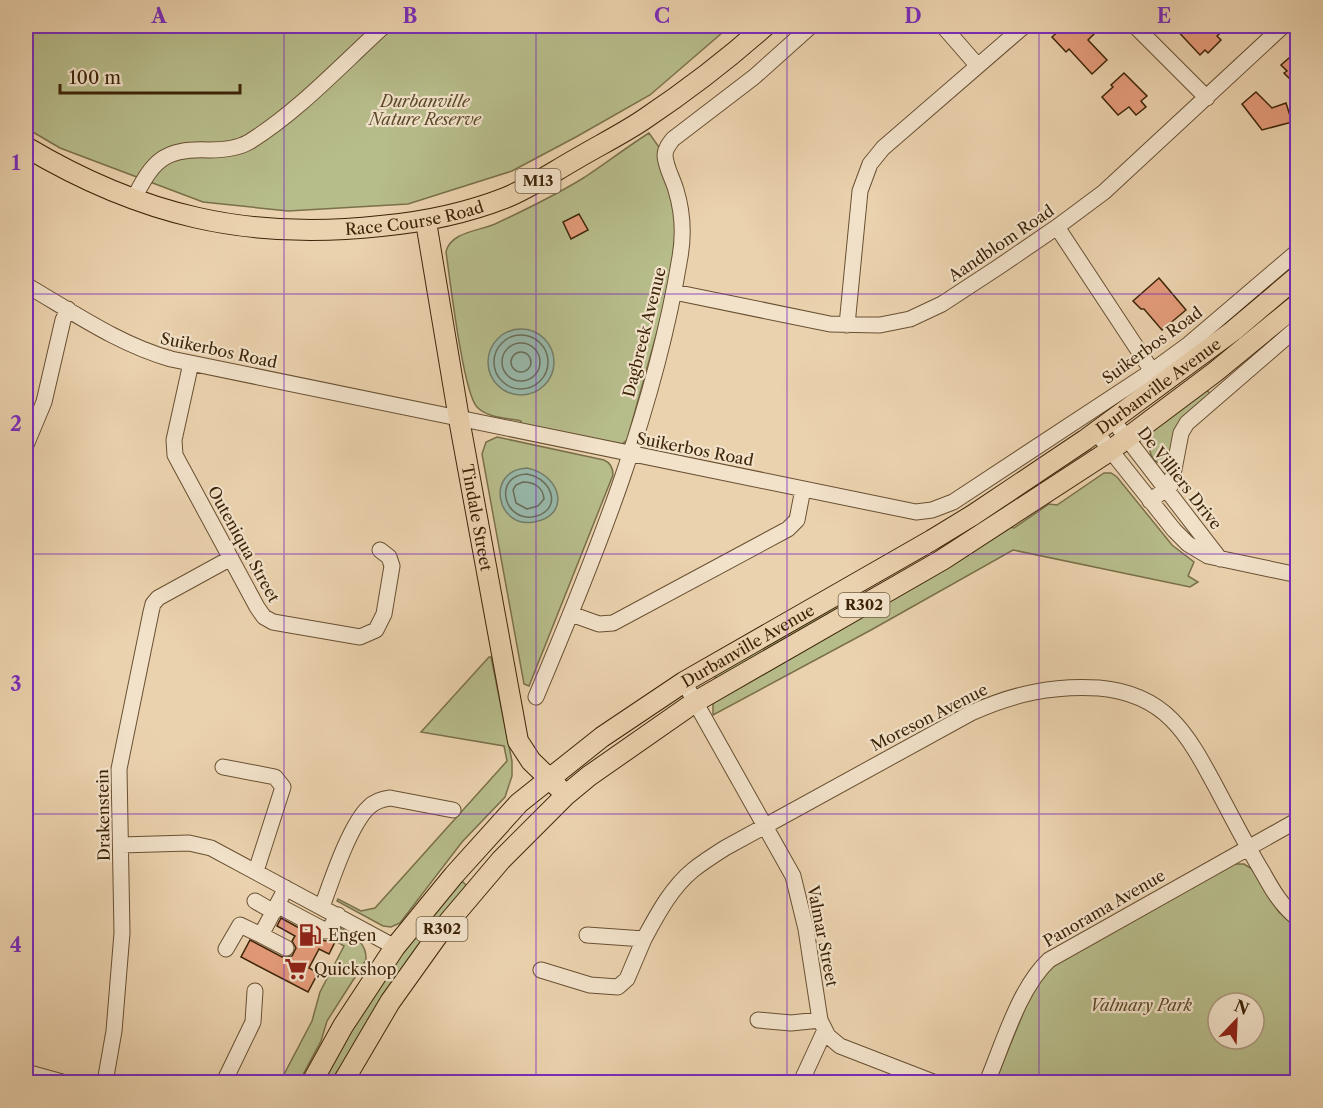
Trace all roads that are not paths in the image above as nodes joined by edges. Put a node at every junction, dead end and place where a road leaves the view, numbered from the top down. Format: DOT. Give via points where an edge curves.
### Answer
graph roads {
  1 [pos="384,26"];
  2 [pos="763,26"];
  3 [pos="811,26"];
  4 [pos="943,26"];
  5 [pos="1024,26"];
  6 [pos="1135,26"];
  7 [pos="1283,26"];
  8 [pos="977,65"];
  9 [pos="1207,98"];
  10 [pos="26,147"];
  11 [pos="133,200"];
  12 [pos="426,222"];
  13 [pos="1058,227"];
  14 [pos="1298,251"];
  15 [pos="1298,276"];
  16 [pos="26,285"];
  17 [pos="675,292"];
  18 [pos="1298,304"];
  19 [pos="68,309"];
  20 [pos="847,325"];
  21 [pos="1298,327"];
  22 [pos="191,363"];
  23 [pos="1152,371"];
  24 [pos="459,419"];
  25 [pos="1112,419"];
  26 [pos="1096,432"];
  27 [pos="26,445"];
  28 [pos="1119,445"];
  29 [pos="631,455"];
  30 [pos="803,489"];
  31 [pos="1166,489"];
  32 [pos="1150,501"];
  33 [pos="380,550"];
  34 [pos="231,558"];
  35 [pos="1220,559"];
  36 [pos="1298,575"];
  37 [pos="572,614"];
  38 [pos="684,682"];
  39 [pos="536,697"];
  40 [pos="695,702"];
  41 [pos="223,767"];
  42 [pos="549,779"];
  43 [pos="566,795"];
  44 [pos="453,810"];
  45 [pos="1298,820"];
  46 [pos="765,826"];
  47 [pos="121,845"];
  48 [pos="1248,848"];
  49 [pos="256,871"];
  50 [pos="286,888"];
  51 [pos="255,902"];
  52 [pos="322,907"];
  53 [pos="276,908"];
  54 [pos="338,915"];
  55 [pos="1298,920"];
  56 [pos="261,935"];
  57 [pos="587,935"];
  58 [pos="644,939"];
  59 [pos="395,947"];
  60 [pos="286,948"];
  61 [pos="226,949"];
  62 [pos="541,970"];
  63 [pos="255,991"];
  64 [pos="758,1020"];
  65 [pos="822,1025"];
  66 [pos="26,1072"];
  67 [pos="62,1083"];
  68 [pos="105,1083"];
  69 [pos="224,1083"];
  70 [pos="312,1083"];
  71 [pos="343,1083"];
  72 [pos="801,1083"];
  73 [pos="933,1083"];
  74 [pos="987,1083"];
  1 -- 11 [label="street" via="273,126 246,144 224,150 173,152 147,173"];
  2 -- 12 [label="main road, Race Course Road / M13" via="717,66 642,121 506,198"];
  3 -- 17 [label="street, Dagbreek Avenue" via="668,146 666,161 683,223"];
  4 -- 8 [label="street"];
  5 -- 8 [label="street"];
  6 -- 9 [label="street"];
  7 -- 9 [label="street, Aandblom Road"];
  8 -- 20 [label="street" via="883,148 866,173 858,200"];
  9 -- 13 [label="street, Aandblom Road" via="1104,192"];
  10 -- 11 [label="main road, Race Course Road / M13"];
  11 -- 12 [label="main road, Race Course Road / M13" via="208,221 297,232"];
  12 -- 24 [label="main road, Tindale Street"];
  13 -- 20 [label="street, Aandblom Road" via="923,314 880,325"];
  13 -- 23 [label="street"];
  14 -- 23 [label="street, Suikerbos Road"];
  15 -- 25 [label="main road, Durbanville Avenue / R302" via="1233,331"];
  16 -- 19 [label="street, Suikerbos Road"];
  17 -- 20 [label="street, Aandblom Road"];
  17 -- 29 [label="street, Dagbreek Avenue"];
  18 -- 28 [label="main road, Durbanville Avenue / R302"];
  19 -- 22 [label="street, Suikerbos Road" via="134,347"];
  19 -- 27 [label="street" via="44,402"];
  21 -- 31 [label="street" via="1187,423 1181,433 1172,484"];
  22 -- 24 [label="street, Suikerbos Road"];
  22 -- 34 [label="street, Outeniqua Street" via="174,450"];
  23 -- 30 [label="street, Suikerbos Road" via="939,508 908,511"];
  24 -- 29 [label="street, Suikerbos Road"];
  24 -- 42 [label="main road, Tindale Street" via="518,741"];
  25 -- 26 [label="main road, Durbanville Avenue / R302"];
  25 -- 28 [label="street, De Villiers Drive"];
  26 -- 28 [label="street, De Villiers Drive"];
  26 -- 38 [label="main road, Durbanville Avenue / R302" via="940,535"];
  28 -- 31 [label="street, De Villiers Drive"];
  28 -- 32 [label="street, De Villiers Drive"];
  28 -- 40 [label="main road, Durbanville Avenue / R302" via="942,560"];
  29 -- 30 [label="street, Suikerbos Road"];
  29 -- 37 [label="street, Dagbreek Avenue"];
  30 -- 37 [label="street" via="797,520 778,534 613,623 599,624"];
  31 -- 32 [label="street"];
  31 -- 35 [label="street, De Villiers Drive"];
  32 -- 35 [label="street, De Villiers Drive" via="1188,544"];
  33 -- 34 [label="street, Outeniqua Street" via="392,566 384,615 376,630 360,637 268,620"];
  34 -- 47 [label="street, Drakenstein" via="158,597 153,604 119,769"];
  35 -- 36 [label="street, De Villiers Drive"];
  37 -- 39 [label="street, Dagbreek Avenue"];
  38 -- 40 [label="street, Valmar Street"];
  38 -- 42 [label="main road, Durbanville Avenue / R302" via="602,737"];
  40 -- 43 [label="main road, Durbanville Avenue / R302"];
  40 -- 46 [label="street, Valmar Street"];
  41 -- 49 [label="street" via="275,777 283,788"];
  42 -- 43 [label="main road, Tindale Street"];
  42 -- 59 [label="main road, Durbanville Avenue / R302" via="519,803"];
  43 -- 71 [label="main road, Durbanville Avenue / R302" via="501,860 440,932 390,1002"];
  44 -- 52 [label="street" via="390,798 370,806 343,851"];
  45 -- 48 [label="street, Panorama Avenue"];
  46 -- 48 [label="street, Moreson Avenue" via="990,704 1045,689 1091,688 1121,691 1145,700 1178,724 1195,747"];
  46 -- 58 [label="street, Moreson Avenue" via="692,871 660,910"];
  46 -- 65 [label="street, Valmar Street" via="793,876"];
  47 -- 49 [label="street" via="197,844"];
  47 -- 68 [label="street, Drakenstein" via="123,933"];
  48 -- 55 [label="street, Moreson Avenue" via="1283,907"];
  48 -- 74 [label="street, Panorama Avenue" via="1049,960 1026,988"];
  49 -- 50 [label="street"];
  50 -- 52 [label="street"];
  50 -- 53 [label="street"];
  51 -- 53 [label="street"];
  52 -- 54 [label="street"];
  53 -- 54 [label="street" via="326,931"];
  53 -- 56 [label="street"];
  54 -- 59 [label="street"];
  56 -- 60 [label="street"];
  56 -- 61 [label="street" via="240,925"];
  57 -- 58 [label="street"];
  58 -- 62 [label="street, Moreson Avenue" via="626,982 618,987 590,985"];
  59 -- 70 [label="main road, Durbanville Avenue / R302" via="343,1026"];
  63 -- 69 [label="street" via="253,1022"];
  64 -- 65 [label="street"];
  65 -- 72 [label="street"];
  65 -- 73 [label="street" via="834,1042 848,1050"];
  66 -- 67 [label="street"];
}
